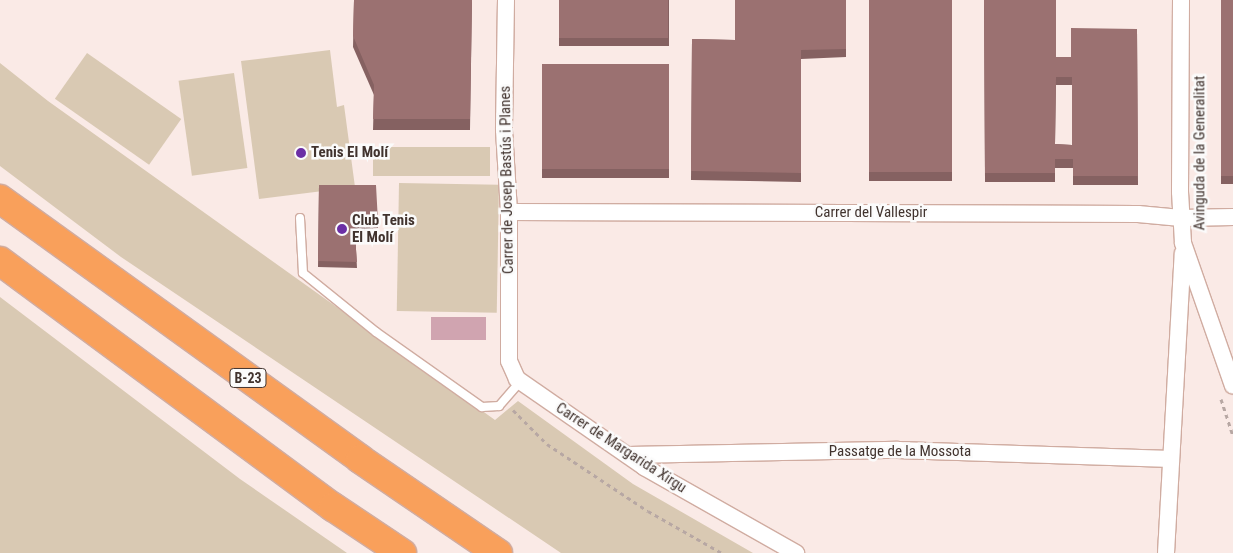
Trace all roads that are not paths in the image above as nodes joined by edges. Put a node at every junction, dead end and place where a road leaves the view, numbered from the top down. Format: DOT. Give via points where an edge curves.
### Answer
graph roads {
  1 [pos="506,0"];
  2 [pos="1181,0"];
  3 [pos="0,199"];
  4 [pos="509,212"];
  5 [pos="1233,217"];
  6 [pos="300,218"];
  7 [pos="1181,218"];
  8 [pos="1183,243"];
  9 [pos="0,261"];
  10 [pos="509,361"];
  11 [pos="520,382"];
  12 [pos="1233,386"];
  13 [pos="629,455"];
  14 [pos="1171,459"];
  15 [pos="402,553"];
  16 [pos="498,553"];
  17 [pos="796,553"];
  18 [pos="1166,553"];
  1 -- 4 [label="street, Carrer de Josep Bastús i Planes" via="504,130"];
  2 -- 7 [label="street, Avinguda de la Generalitat"];
  3 -- 16 [label="highway, B-23" via="360,459"];
  4 -- 7 [label="street, Carrer del Vallespir" via="1138,214"];
  4 -- 10 [label="street, Carrer de Josep Bastús i Planes"];
  5 -- 7 [label="street, Carrer del Vallespir"];
  6 -- 11 [label="lane" via="303,274 376,332 482,406 499,406"];
  7 -- 8 [label="street, Avinguda de la Generalitat"];
  8 -- 12 [label="street, Avinguda de la Generalitat"];
  8 -- 14 [label="street, Avinguda de la Generalitat"];
  9 -- 15 [label="highway" via="333,507"];
  10 -- 11 [label="street, Carrer de Margarida Xirgu"];
  11 -- 13 [label="street, Carrer de Margarida Xirgu"];
  13 -- 14 [label="street, Passatge de la Mossota" via="898,450"];
  13 -- 17 [label="street, Carrer de Margarida Xirgu"];
  14 -- 18 [label="street, Avinguda de la Generalitat"];
}
